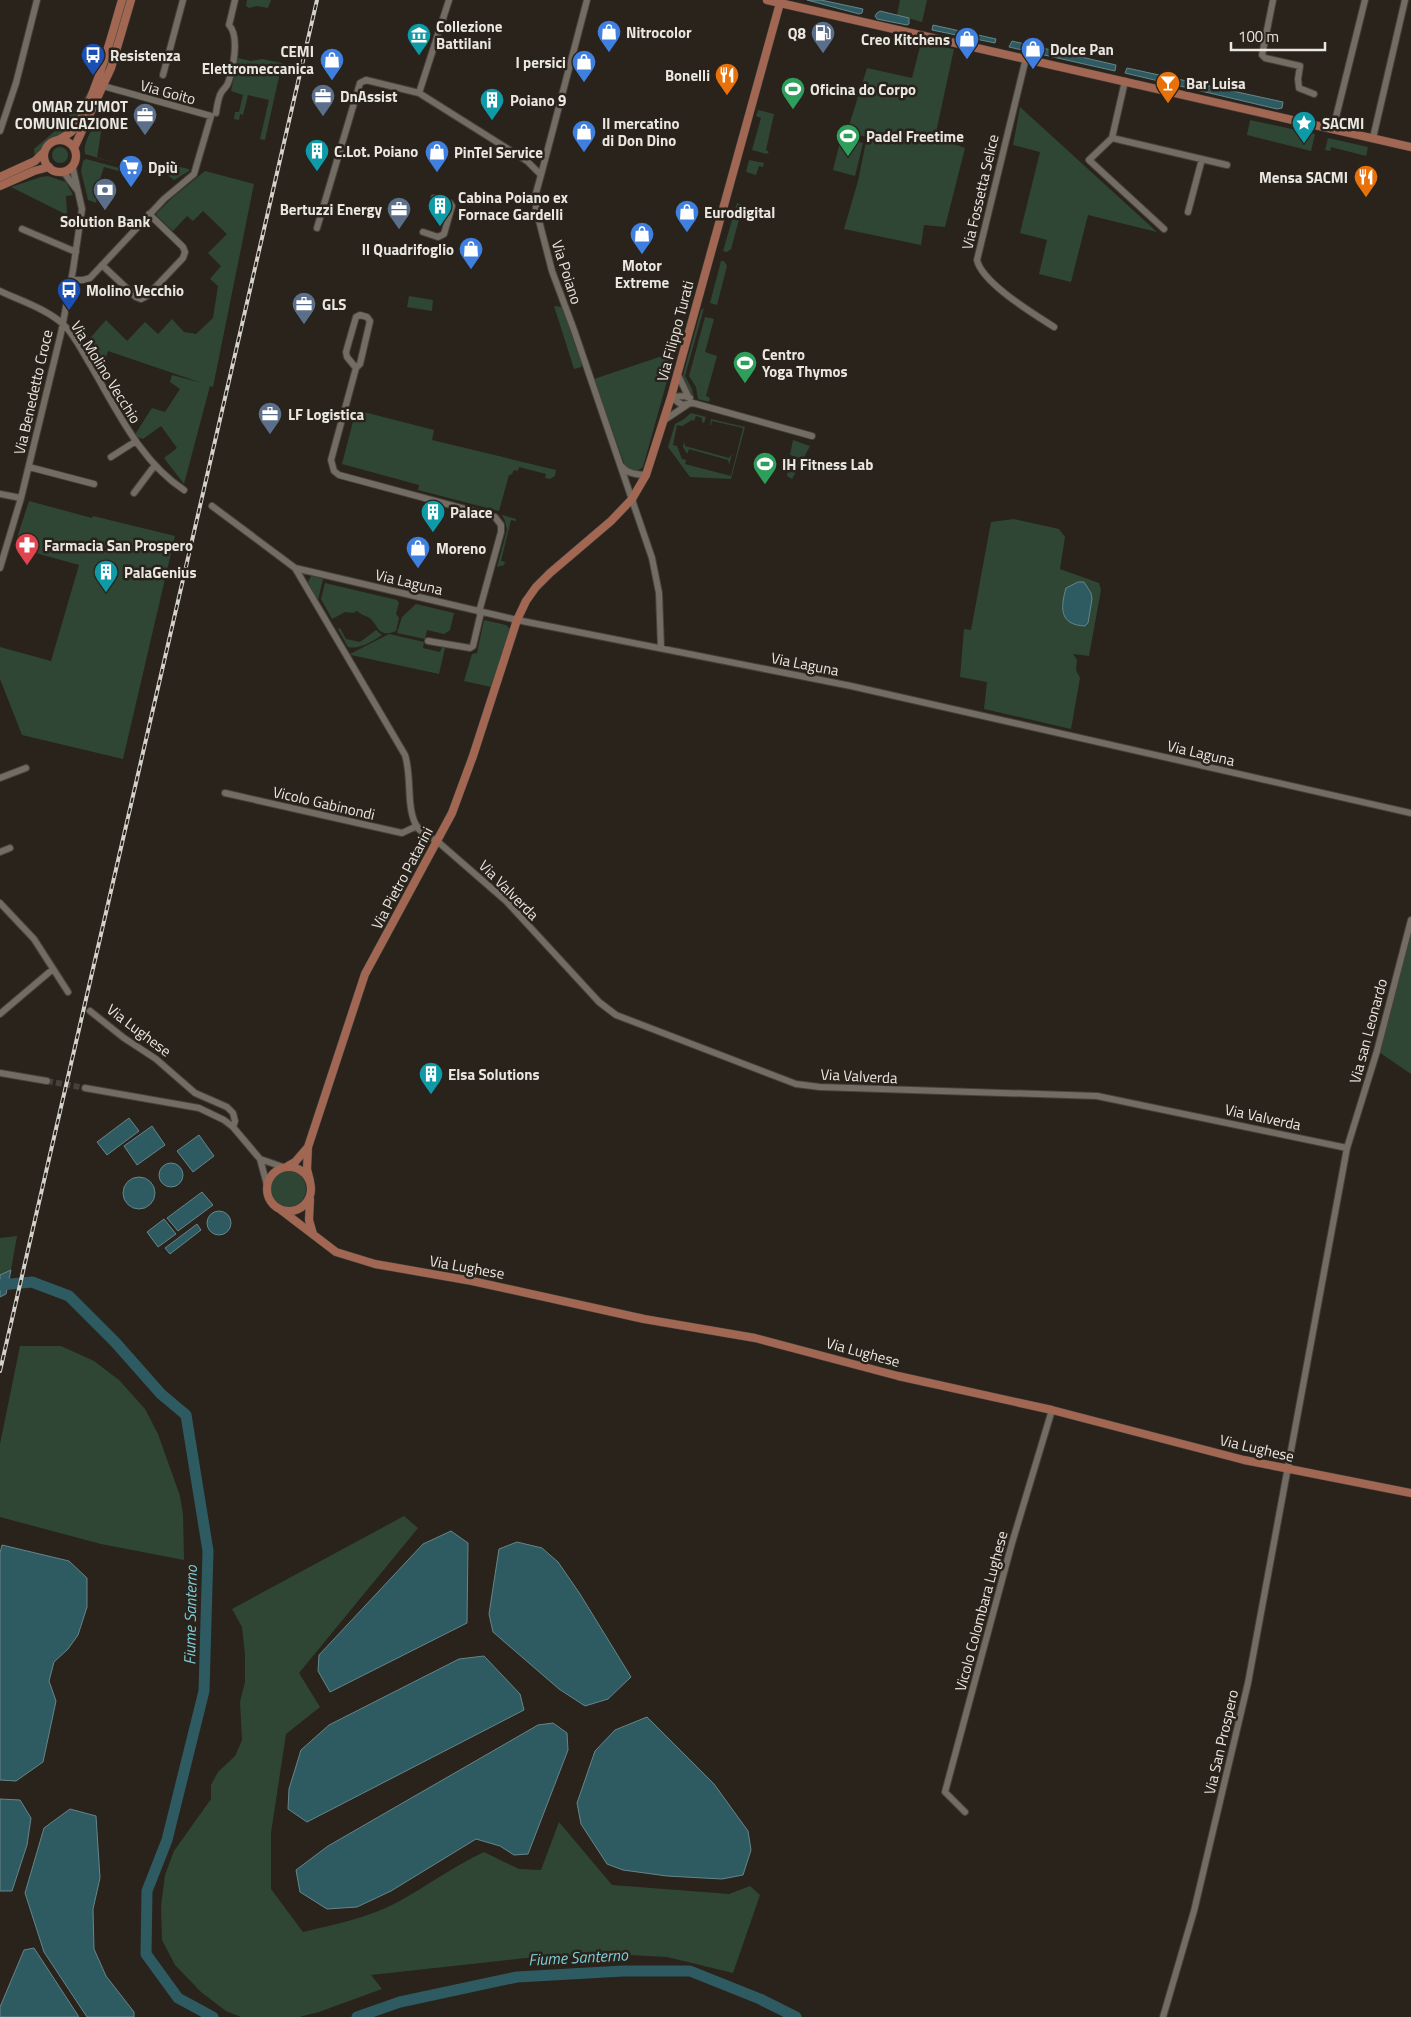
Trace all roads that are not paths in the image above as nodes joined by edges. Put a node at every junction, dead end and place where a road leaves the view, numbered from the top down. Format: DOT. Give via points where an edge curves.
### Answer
graph roads {
  1 [pos="37,0"];
  2 [pos="122,0"];
  3 [pos="131,0"];
  4 [pos="183,0"];
  5 [pos="235,0"];
  6 [pos="449,0"];
  7 [pos="587,0"];
  8 [pos="767,0"];
  9 [pos="1273,0"];
  10 [pos="1365,0"];
  11 [pos="1405,0"];
  12 [pos="780,3"];
  13 [pos="1026,58"];
  14 [pos="163,75"];
  15 [pos="1125,81"];
  16 [pos="103,86"];
  17 [pos="419,93"];
  18 [pos="1314,94"];
  19 [pos="216,113"];
  20 [pos="1333,129"];
  21 [pos="0,131"];
  22 [pos="1112,138"];
  23 [pos="1373,138"];
  24 [pos="58,140"];
  25 [pos="1411,147"];
  26 [pos="74,148"];
  27 [pos="44,152"];
  28 [pos="1202,159"];
  29 [pos="74,163"];
  30 [pos="1227,165"];
  31 [pos="49,167"];
  32 [pos="59,172"];
  33 [pos="2,175"];
  34 [pos="541,175"];
  35 [pos="0,186"];
  36 [pos="79,194"];
  37 [pos="434,198"];
  38 [pos="1188,212"];
  39 [pos="149,214"];
  40 [pos="318,228"];
  41 [pos="22,229"];
  42 [pos="1164,229"];
  43 [pos="423,232"];
  44 [pos="76,252"];
  45 [pos="102,265"];
  46 [pos="71,280"];
  47 [pos="0,291"];
  48 [pos="63,324"];
  49 [pos="1054,327"];
  50 [pos="362,357"];
  51 [pos="351,360"];
  52 [pos="356,368"];
  53 [pos="678,373"];
  54 [pos="671,397"];
  55 [pos="690,402"];
  56 [pos="663,421"];
  57 [pos="812,436"];
  58 [pos="136,441"];
  59 [pos="111,457"];
  60 [pos="155,465"];
  61 [pos="620,465"];
  62 [pos="29,467"];
  63 [pos="646,475"];
  64 [pos="94,484"];
  65 [pos="184,490"];
  66 [pos="134,493"];
  67 [pos="0,494"];
  68 [pos="21,498"];
  69 [pos="632,499"];
  70 [pos="212,506"];
  71 [pos="0,568"];
  72 [pos="295,568"];
  73 [pos="480,612"];
  74 [pos="516,620"];
  75 [pos="428,640"];
  76 [pos="662,648"];
  77 [pos="26,768"];
  78 [pos="0,778"];
  79 [pos="225,793"];
  80 [pos="1411,814"];
  81 [pos="416,826"];
  82 [pos="438,841"];
  83 [pos="10,848"];
  84 [pos="0,852"];
  85 [pos="0,903"];
  86 [pos="1411,920"];
  87 [pos="52,969"];
  88 [pos="68,992"];
  89 [pos="90,1011"];
  90 [pos="0,1014"];
  91 [pos="0,1073"];
  92 [pos="47,1081"];
  93 [pos="85,1088"];
  94 [pos="234,1127"];
  95 [pos="308,1147"];
  96 [pos="1347,1148"];
  97 [pos="260,1159"];
  98 [pos="286,1166"];
  99 [pos="310,1181"];
  100 [pos="267,1185"];
  101 [pos="310,1196"];
  102 [pos="281,1210"];
  103 [pos="313,1234"];
  104 [pos="1052,1410"];
  105 [pos="1287,1470"];
  106 [pos="1411,1493"];
  107 [pos="965,1812"];
  108 [pos="1163,2017"];
  1 -- 21 [label="street"];
  2 -- 24 [label="main road" via="101,70 85,108 71,132"];
  3 -- 16 [label="main road" via="121,39"];
  4 -- 14 [label="street"];
  5 -- 19 [label="street" via="229,24 235,40 234,60"];
  6 -- 17 [label="street"];
  7 -- 34 [label="street, Via Poiano"];
  8 -- 12 [label="main road"];
  9 -- 18 [label="street" via="1262,55 1300,66 1299,88"];
  10 -- 20 [label="street"];
  11 -- 23 [label="street"];
  12 -- 13 [label="main road"];
  12 -- 53 [label="main road, Via Filippo Turati"];
  13 -- 15 [label="main road"];
  13 -- 49 [label="street, Via Fossetta Selice" via="977,260 981,270 1006,295"];
  15 -- 20 [label="main road"];
  15 -- 22 [label="street"];
  16 -- 26 [label="main road"];
  16 -- 39 [label="street, Via Goito" via="211,116 196,171"];
  17 -- 34 [label="street" via="527,161"];
  17 -- 40 [label="street" via="366,80 360,83"];
  20 -- 23 [label="main road"];
  22 -- 28 [label="street"];
  22 -- 42 [label="street" via="1088,160"];
  23 -- 25 [label="main road"];
  24 -- 26 [label="main road" via="67,141"];
  24 -- 27 [label="main road" via="49,144"];
  26 -- 29 [label="main road"];
  27 -- 31 [label="main road" via="44,160"];
  27 -- 33 [label="main road" via="35,161"];
  28 -- 30 [label="street"];
  28 -- 38 [label="street"];
  29 -- 32 [label="main road" via="68,170"];
  29 -- 36 [label="street, Via Benedetto Croce"];
  31 -- 32 [label="main road"];
  31 -- 35 [label="main road"];
  32 -- 36 [label="street" via="69,178"];
  34 -- 61 [label="street, Via Poiano" via="536,193 539,225"];
  36 -- 44 [label="street, Via Benedetto Croce" via="82,217"];
  37 -- 43 [label="street" via="452,206 444,234 438,237"];
  39 -- 45 [label="street, Via Goito"];
  39 -- 45 [label="street" via="185,250 173,268 141,299"];
  41 -- 44 [label="street"];
  44 -- 46 [label="street, Via Benedetto Croce"];
  45 -- 46 [label="street, Via Goito" via="88,279"];
  46 -- 48 [label="street, Via Benedetto Croce"];
  47 -- 48 [label="street, Via Molino Vecchio"];
  48 -- 58 [label="street, Via Molino Vecchio"];
  48 -- 62 [label="street, Via Benedetto Croce"];
  50 -- 51 [label="street"];
  50 -- 51 [label="street" via="370,321 368,317 360,316 356,317 346,352"];
  50 -- 52 [label="street"];
  51 -- 52 [label="street"];
  52 -- 73 [label="street" via="331,460 334,471 495,517 501,525 501,532"];
  53 -- 54 [label="main road, Via Filippo Turati"];
  53 -- 55 [label="street"];
  54 -- 55 [label="street" via="682,405"];
  54 -- 56 [label="main road, Via Filippo Turati"];
  55 -- 56 [label="street"];
  55 -- 57 [label="street"];
  56 -- 63 [label="main road, Via Filippo Turati"];
  58 -- 59 [label="street, Via Molino Vecchio"];
  58 -- 60 [label="street, Via Molino Vecchio"];
  60 -- 65 [label="street, Via Molino Vecchio"];
  60 -- 66 [label="street"];
  61 -- 63 [label="street" via="626,472"];
  61 -- 69 [label="street, Via Poiano"];
  62 -- 64 [label="street, Via Benedetto Croce"];
  62 -- 68 [label="street, Via Benedetto Croce"];
  63 -- 69 [label="main road, Via Filippo Turati"];
  67 -- 68 [label="street"];
  68 -- 71 [label="street, Via Benedetto Croce"];
  69 -- 74 [label="main road, Via Filippo Turati" via="536,587"];
  69 -- 76 [label="street, Via Poiano" via="652,558 659,593"];
  70 -- 72 [label="street, Via Laguna"];
  72 -- 73 [label="street, Via Laguna"];
  72 -- 81 [label="street" via="405,755"];
  73 -- 74 [label="street, Via Laguna"];
  73 -- 75 [label="street" via="470,648"];
  74 -- 76 [label="street, Via Laguna"];
  74 -- 82 [label="main road, Via Pietro Patarini" via="463,787"];
  76 -- 80 [label="street, Via Laguna" via="851,686"];
  77 -- 78 [label="street"];
  79 -- 81 [label="street, Vicolo Gabinondi" via="402,834"];
  81 -- 82 [label="street, Via Valverda"];
  82 -- 95 [label="main road, Via Pietro Patarini" via="365,974"];
  82 -- 96 [label="street, Via Valverda" via="506,901 596,998 616,1015 796,1084 1096,1096"];
  83 -- 84 [label="street"];
  85 -- 87 [label="street" via="34,939"];
  86 -- 96 [label="street, Via san Leonardo" via="1377,1051"];
  87 -- 88 [label="street"];
  87 -- 90 [label="street"];
  89 -- 94 [label="street, Via Lughese" via="196,1093 234,1113"];
  91 -- 92 [label="street"];
  93 -- 94 [label="street" via="199,1108"];
  94 -- 97 [label="street"];
  95 -- 98 [label="main road, Via Pietro Patarini" via="295,1162"];
  95 -- 99 [label="main road, Via Pietro Patarini"];
  96 -- 105 [label="street"];
  97 -- 98 [label="street"];
  97 -- 100 [label="street"];
  98 -- 99 [label="main road" via="302,1170"];
  98 -- 100 [label="main road" via="272,1174"];
  99 -- 101 [label="main road"];
  100 -- 102 [label="main road, Via Lughese" via="269,1200"];
  101 -- 102 [label="main road" via="295,1210"];
  101 -- 103 [label="main road" via="309,1220"];
  102 -- 103 [label="main road, Via Lughese"];
  103 -- 104 [label="main road, Via Lughese" via="336,1252 375,1264 472,1281 644,1319 755,1338 898,1376"];
  104 -- 105 [label="main road, Via Lughese"];
  104 -- 107 [label="street, Vicolo Colombara Lughese" via="1012,1543 945,1792"];
  105 -- 106 [label="main road, Via Lughese"];
  105 -- 108 [label="street, Via San Prospero" via="1248,1683 1194,1911"];
}
